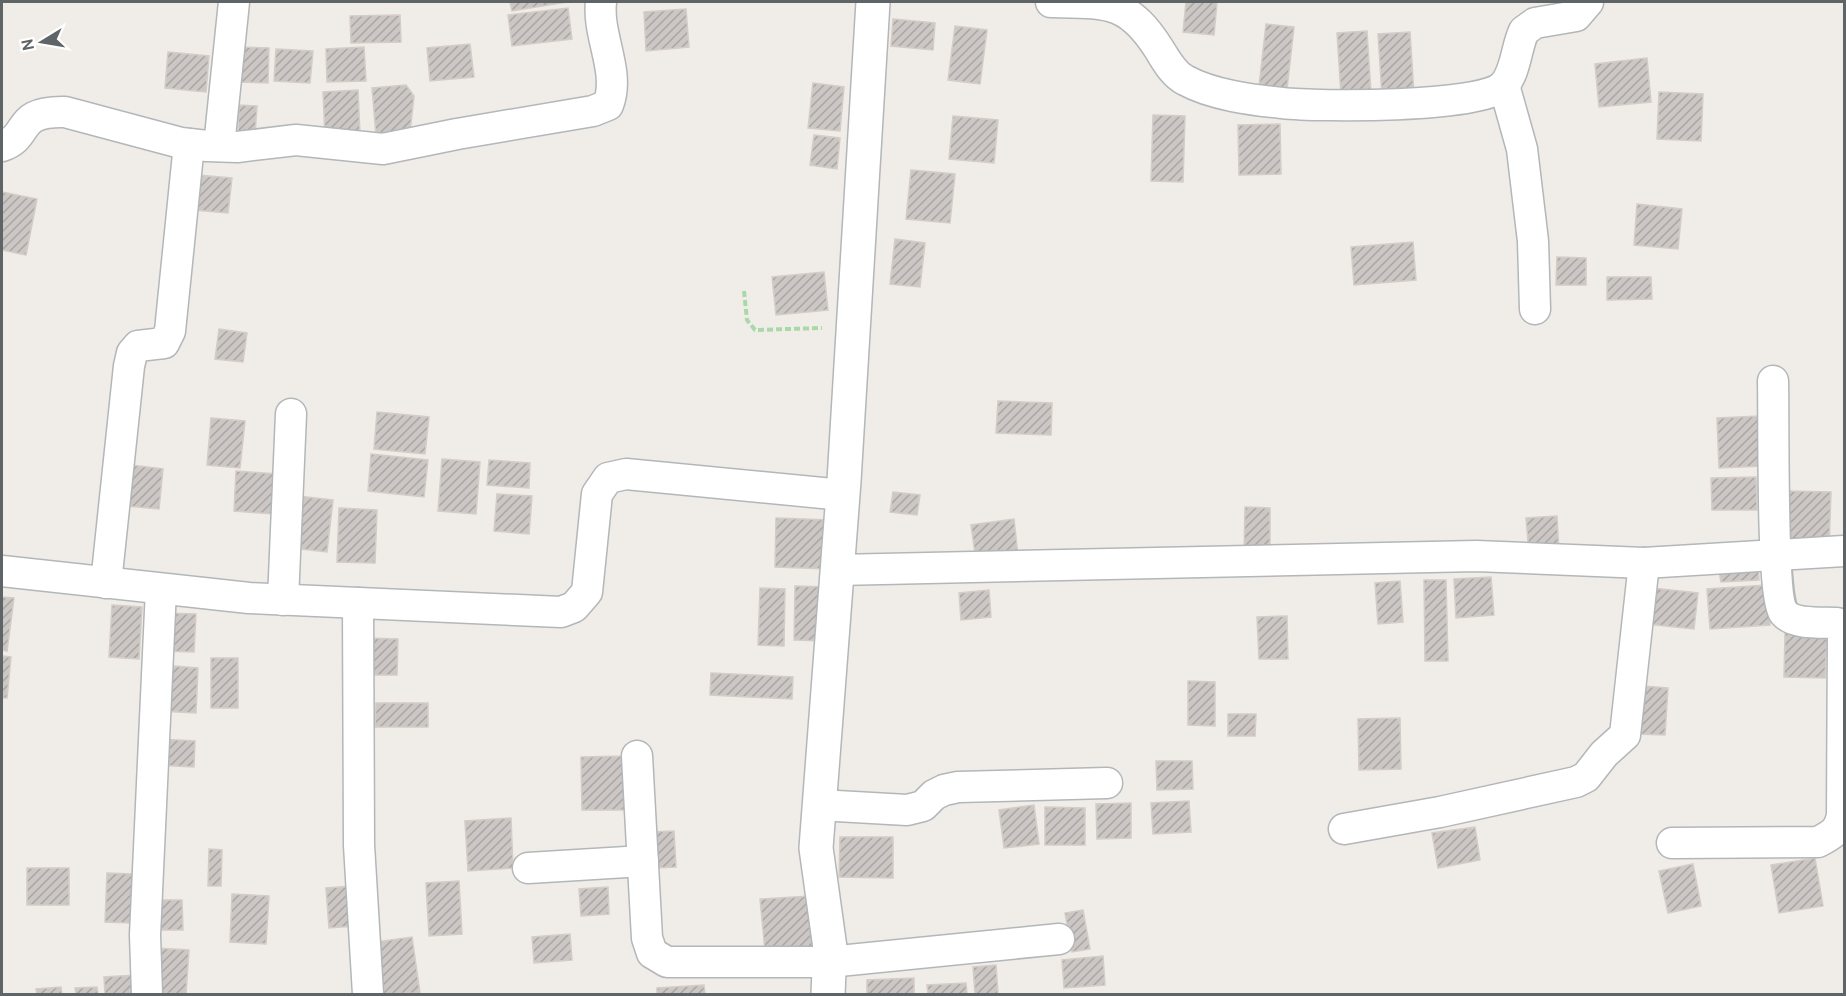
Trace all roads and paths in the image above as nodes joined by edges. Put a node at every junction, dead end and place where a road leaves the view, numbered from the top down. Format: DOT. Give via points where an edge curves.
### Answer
graph roads {
  1 [pos="234,2"];
  2 [pos="601,2"];
  3 [pos="873,2"];
  4 [pos="1051,2"];
  5 [pos="1588,2"];
  6 [pos="1504,85"];
  7 [pos="189,144"];
  8 [pos="2,146"];
  9 [pos="219,146"];
  10 [pos="744,291"];
  11 [pos="1535,309"];
  12 [pos="853,327"];
  13 [pos="1773,381"];
  14 [pos="291,414"];
  15 [pos="843,495"];
  16 [pos="1845,551"];
  17 [pos="1776,555"];
  18 [pos="1644,563"];
  19 [pos="837,570"];
  20 [pos="2,571"];
  21 [pos="106,583"];
  22 [pos="161,589"];
  23 [pos="283,600"];
  24 [pos="358,603"];
  25 [pos="637,756"];
  26 [pos="1107,783"];
  27 [pos="819,805"];
  28 [pos="1344,829"];
  29 [pos="1672,843"];
  30 [pos="643,861"];
  31 [pos="528,867"];
  32 [pos="1059,939"];
  33 [pos="829,962"];
  34 [pos="147,994"];
  35 [pos="368,994"];
  36 [pos="828,994"];
  1 -- 9 [label="street"];
  2 -- 9 [label="street" via="599,15 612,94 608,105 593,111 384,149 296,140"];
  3 -- 12 [label="street"];
  4 -- 6 [label="street" via="1107,3 1130,12 1183,80 1209,90 1283,103 1410,104 1477,96"];
  5 -- 6 [label="street" via="1576,16 1535,23 1524,31"];
  6 -- 11 [label="street" via="1522,149 1533,241"];
  7 -- 8 [label="street" via="50,111 30,117 11,143"];
  7 -- 9 [label="street"];
  7 -- 21 [label="street" via="170,332 164,343 138,346 129,366"];
  10 -- 12 [label="path" via="747,320 755,330"];
  12 -- 15 [label="street"];
  13 -- 17 [label="street"];
  14 -- 23 [label="street"];
  15 -- 19 [label="street"];
  15 -- 24 [label="street" via="626,474 608,478 597,494 587,592 574,607 561,612"];
  16 -- 17 [label="street"];
  17 -- 18 [label="street"];
  17 -- 29 [label="street" via="1784,613 1794,619 1837,623 1843,632 1840,826 1833,835 1818,842"];
  18 -- 19 [label="street" via="1476,555"];
  18 -- 28 [label="street" via="1625,735 1586,777 1440,812"];
  19 -- 27 [label="street"];
  20 -- 21 [label="street"];
  21 -- 22 [label="street"];
  22 -- 23 [label="street"];
  22 -- 34 [label="street" via="145,935"];
  23 -- 24 [label="street"];
  24 -- 35 [label="street" via="359,845"];
  25 -- 30 [label="street"];
  26 -- 27 [label="street" via="958,787 944,790 923,806 907,810"];
  27 -- 33 [label="street" via="816,848"];
  30 -- 31 [label="street"];
  30 -- 33 [label="street" via="647,938 652,953 667,962"];
  32 -- 33 [label="street"];
  33 -- 36 [label="street"];
}
